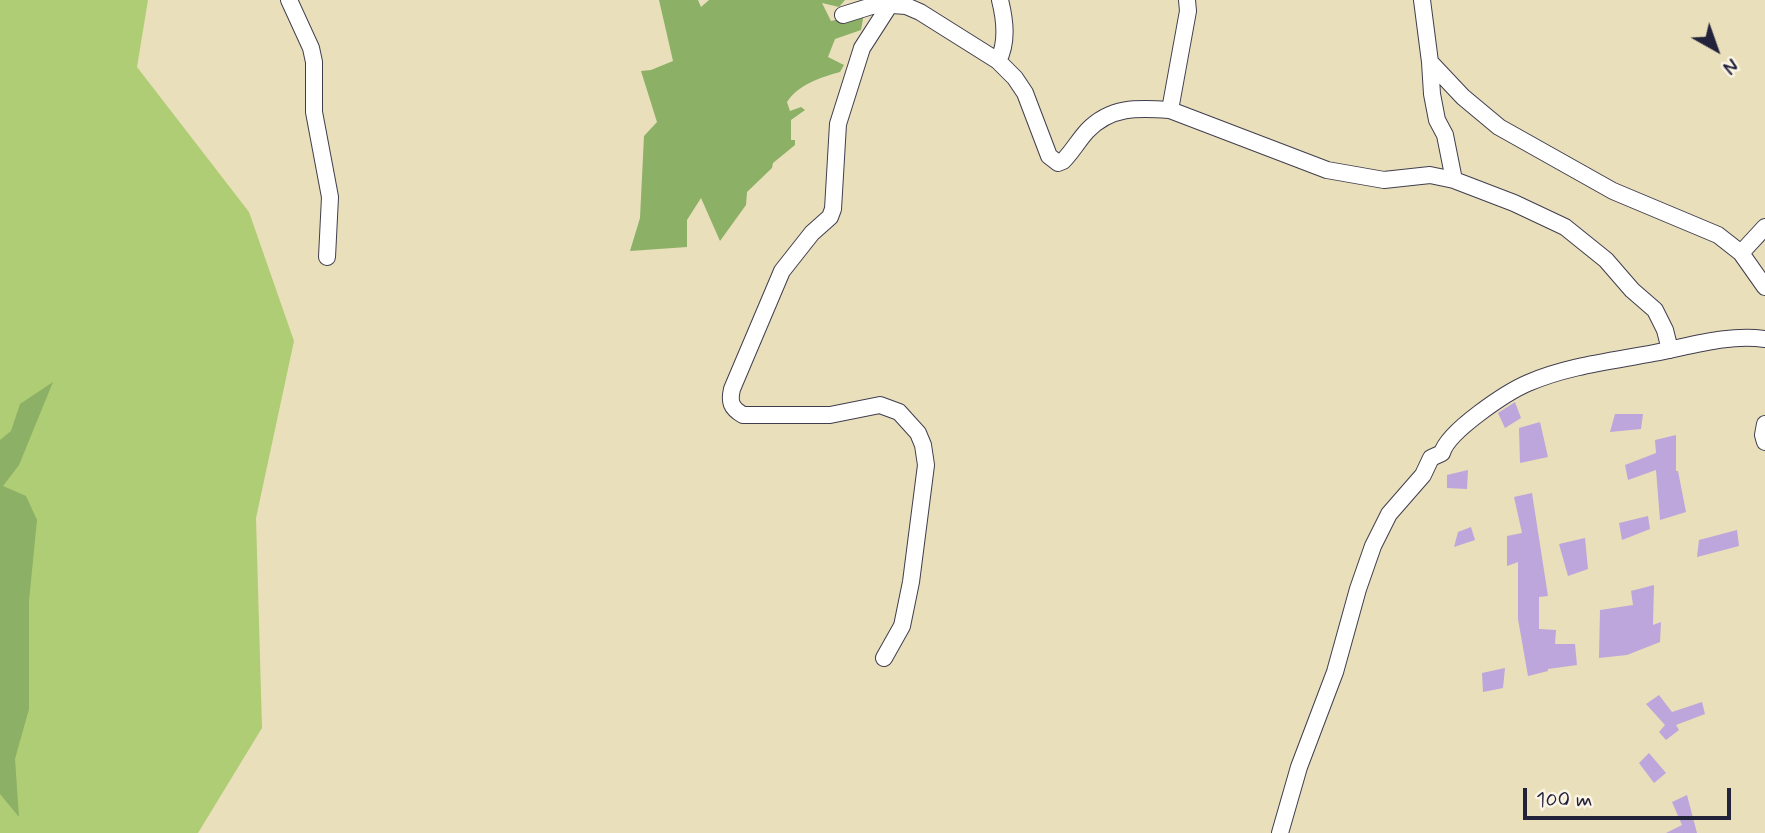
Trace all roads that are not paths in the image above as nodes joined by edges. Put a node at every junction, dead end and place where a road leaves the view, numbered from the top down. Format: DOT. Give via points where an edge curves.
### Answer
graph roads {
  1 [pos="289,0"];
  2 [pos="1000,0"];
  3 [pos="1187,0"];
  4 [pos="1422,0"];
  5 [pos="891,3"];
  6 [pos="843,15"];
  7 [pos="998,61"];
  8 [pos="1430,62"];
  9 [pos="1170,110"];
  10 [pos="1454,180"];
  11 [pos="1765,227"];
  12 [pos="1741,253"];
  13 [pos="327,257"];
  14 [pos="1765,288"];
  15 [pos="1765,339"];
  16 [pos="1670,350"];
  17 [pos="1765,424"];
  18 [pos="1765,442"];
  19 [pos="884,658"];
  20 [pos="1280,833"];
  1 -- 13 [label="street" via="314,62 314,112 330,197"];
  2 -- 7 [label="street" via="1004,33"];
  3 -- 9 [label="street"];
  4 -- 8 [label="street"];
  5 -- 6 [label="street"];
  5 -- 7 [label="street" via="920,12"];
  5 -- 19 [label="street" via="862,48 838,124 830,217 782,271 730,401 743,415 830,415 880,405 899,412 918,433 926,465 907,610"];
  7 -- 9 [label="street" via="1025,93 1055,162 1063,162 1088,130 1113,112"];
  8 -- 10 [label="street" via="1437,120 1445,135"];
  8 -- 12 [label="street" via="1463,97 1508,133 1613,191 1718,235"];
  9 -- 10 [label="street" via="1327,170 1384,180 1430,175"];
  10 -- 16 [label="street" via="1565,227 1582,240 1655,310"];
  11 -- 12 [label="street"];
  12 -- 14 [label="street"];
  15 -- 16 [label="street" via="1731,337"];
  16 -- 20 [label="street" via="1602,362 1525,384 1470,420 1444,445 1442,453 1431,458 1423,475 1382,523"];
  17 -- 18 [label="street"];
}
